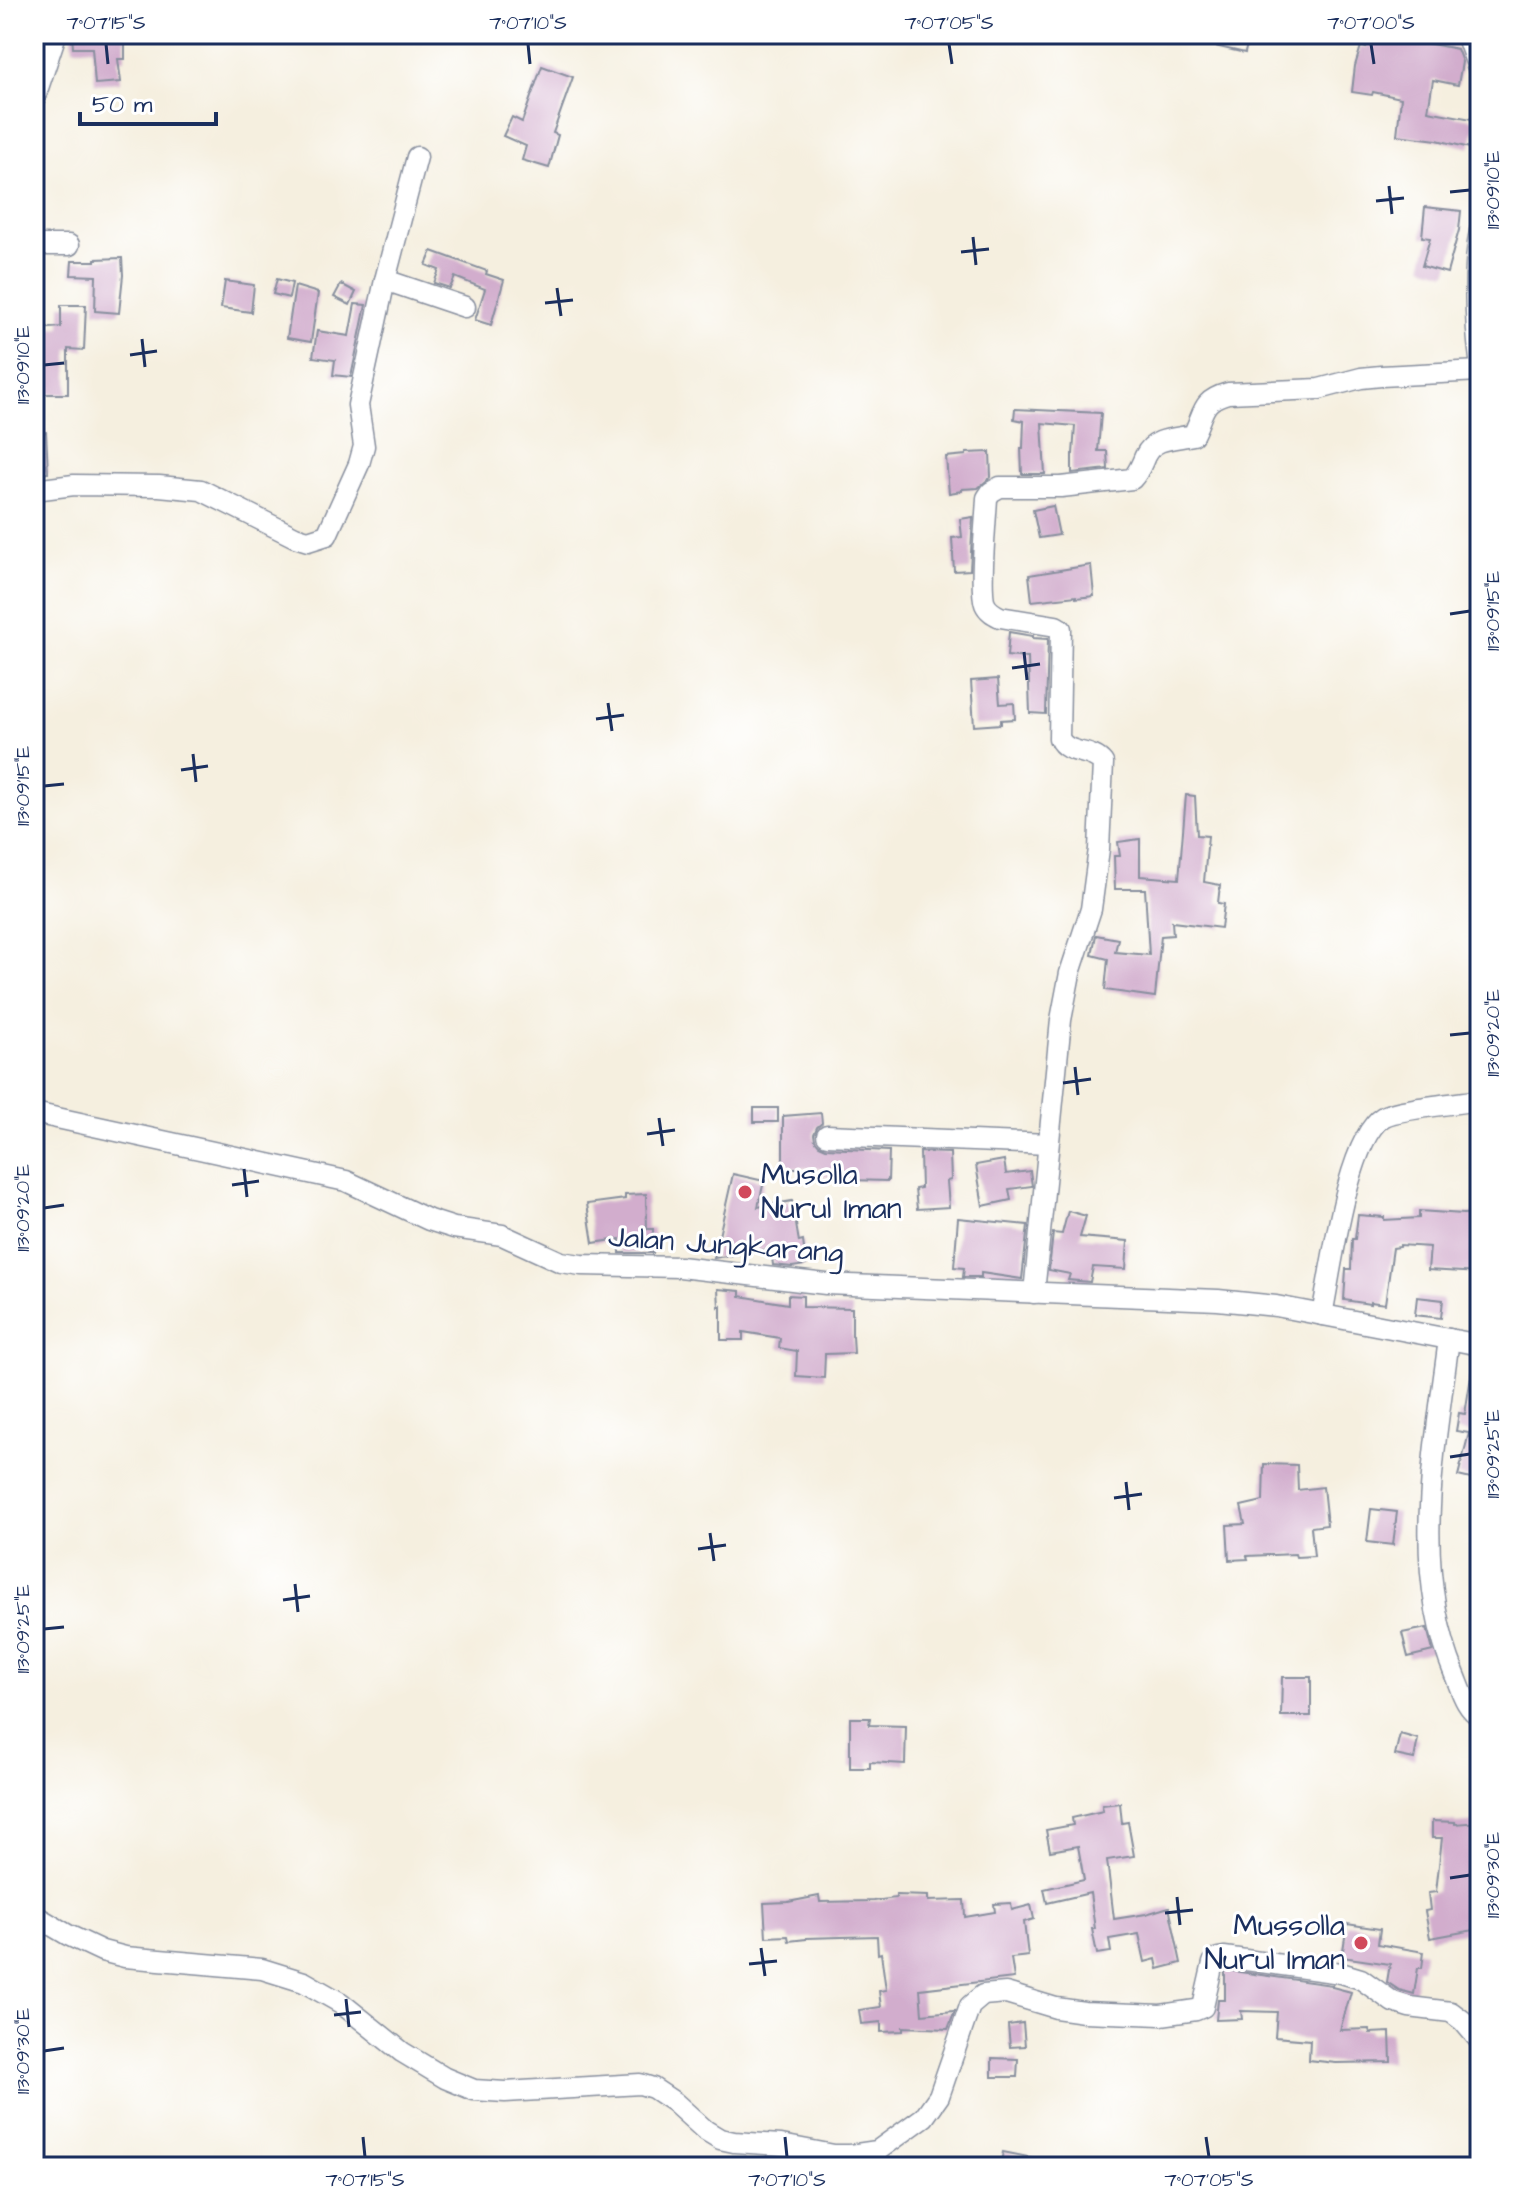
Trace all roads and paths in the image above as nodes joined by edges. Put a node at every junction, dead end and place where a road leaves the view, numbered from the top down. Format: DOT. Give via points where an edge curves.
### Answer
graph roads {
  1 [pos="56,34"];
  2 [pos="1462,34"];
  3 [pos="1480,73"];
  4 [pos="34,100"];
  5 [pos="417,157"];
  6 [pos="1480,231"];
  7 [pos="34,245"];
  8 [pos="69,245"];
  9 [pos="385,280"];
  10 [pos="465,307"];
  11 [pos="1480,359"];
  12 [pos="1480,371"];
  13 [pos="34,490"];
  14 [pos="1480,1100"];
  15 [pos="34,1113"];
  16 [pos="827,1135"];
  17 [pos="1048,1144"];
  18 [pos="1034,1293"];
  19 [pos="1322,1315"];
  20 [pos="1449,1339"];
  21 [pos="1480,1345"];
  22 [pos="1480,1716"];
  23 [pos="34,1915"];
  24 [pos="1480,2041"];
  1 -- 4 [label="street"];
  2 -- 3 [label="street"];
  5 -- 9 [label="street"];
  6 -- 11 [label="street"];
  7 -- 8 [label="street"];
  9 -- 10 [label="street"];
  9 -- 13 [label="street" via="358,405 364,446 327,535 308,541 295,537 201,490 74,485"];
  12 -- 17 [label="street" via="1228,393 1207,402 1193,435 1152,445 1132,479 1000,487 987,498 985,605 1000,617 1061,629 1059,738 1068,749 1103,763 1091,909 1061,1020"];
  14 -- 19 [label="street" via="1383,1116 1366,1135 1348,1184"];
  15 -- 18 [label="street, Jalan Jungkarang" via="346,1181 429,1220 502,1235 561,1262 680,1267 826,1284"];
  16 -- 17 [label="street"];
  17 -- 18 [label="street"];
  18 -- 19 [label="street, Jalan Jungkarang" via="1218,1300"];
  19 -- 20 [label="street, Jalan Jungkarang"];
  20 -- 21 [label="street, Jalan Jungkarang"];
  20 -- 22 [label="street" via="1431,1479 1428,1553 1447,1656 1468,1704"];
  23 -- 24 [label="street" via="102,1951 125,1957 262,1969 304,1982 341,2003 402,2052 474,2090 640,2084 674,2102 720,2139 834,2155 877,2151 924,2117 939,2096 970,2006 983,1995 1006,1993 1084,2012 1161,2015 1196,2010 1203,2007 1213,1963 1224,1957 1361,1979 1401,2005 1451,2012"];
}
